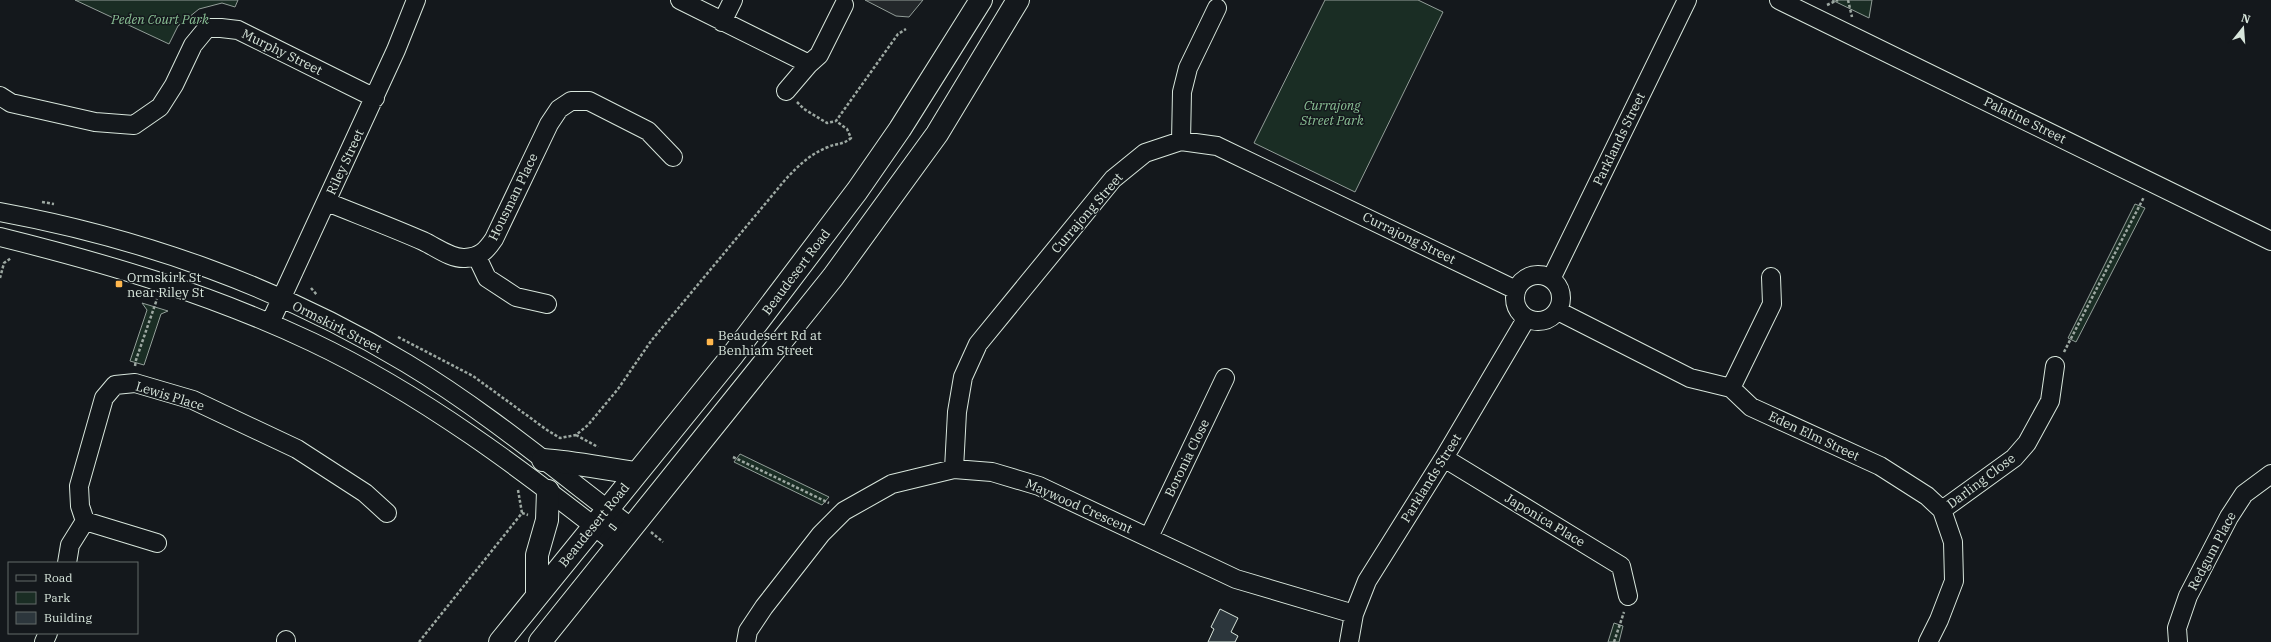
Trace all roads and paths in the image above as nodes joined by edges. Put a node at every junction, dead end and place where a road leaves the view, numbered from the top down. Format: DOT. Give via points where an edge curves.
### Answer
graph roads {
  1 [pos="416,0"];
  2 [pos="680,0"];
  3 [pos="733,0"];
  4 [pos="981,0"];
  5 [pos="1018,0"];
  6 [pos="1687,0"];
  7 [pos="1779,0"];
  8 [pos="1838,0"];
  9 [pos="1848,0"];
  10 [pos="844,5"];
  11 [pos="1827,5"];
  12 [pos="1217,8"];
  13 [pos="1852,18"];
  14 [pos="722,22"];
  15 [pos="906,29"];
  16 [pos="809,64"];
  17 [pos="786,91"];
  18 [pos="0,96"];
  19 [pos="375,98"];
  20 [pos="836,120"];
  21 [pos="1181,141"];
  22 [pos="672,156"];
  23 [pos="2152,182"];
  24 [pos="327,202"];
  25 [pos="0,212"];
  26 [pos="0,237"];
  27 [pos="2271,241"];
  28 [pos="477,257"];
  29 [pos="17,258"];
  30 [pos="1771,277"];
  31 [pos="0,278"];
  32 [pos="1551,279"];
  33 [pos="160,281"];
  34 [pos="311,288"];
  35 [pos="1516,290"];
  36 [pos="150,298"];
  37 [pos="281,298"];
  38 [pos="320,298"];
  39 [pos="156,300"];
  40 [pos="164,302"];
  41 [pos="547,304"];
  42 [pos="1558,311"];
  43 [pos="1526,318"];
  44 [pos="270,323"];
  45 [pos="393,335"];
  46 [pos="2055,366"];
  47 [pos="1225,378"];
  48 [pos="135,383"];
  49 [pos="1731,388"];
  50 [pos="576,435"];
  51 [pos="602,450"];
  52 [pos="733,456"];
  53 [pos="1444,458"];
  54 [pos="543,460"];
  55 [pos="954,469"];
  56 [pos="636,473"];
  57 [pos="2271,474"];
  58 [pos="515,485"];
  59 [pos="548,491"];
  60 [pos="1942,510"];
  61 [pos="844,511"];
  62 [pos="387,513"];
  63 [pos="522,513"];
  64 [pos="532,516"];
  65 [pos="600,518"];
  66 [pos="85,521"];
  67 [pos="640,529"];
  68 [pos="1149,537"];
  69 [pos="664,542"];
  70 [pos="157,543"];
  71 [pos="618,545"];
  72 [pos="67,562"];
  73 [pos="537,595"];
  74 [pos="1628,596"];
  75 [pos="1354,614"];
  76 [pos="420,642"];
  77 [pos="500,642"];
  78 [pos="540,642"];
  79 [pos="746,642"];
  80 [pos="1349,642"];
  81 [pos="1614,642"];
  82 [pos="1928,642"];
  83 [pos="2178,642"];
  1 -- 19 [label="street, Riley Street"];
  2 -- 14 [label="street"];
  3 -- 14 [label="street"];
  4 -- 56 [label="highway, Beaudesert Road" via="858,191 732,356"];
  5 -- 67 [label="highway" via="937,134 833,277"];
  6 -- 32 [label="street, Parklands Street"];
  7 -- 23 [label="street, Palatine Street"];
  8 -- 11 [label="path"];
  9 -- 13 [label="path"];
  10 -- 16 [label="street" via="819,56"];
  12 -- 21 [label="street" via="1188,68 1182,92"];
  14 -- 16 [label="street"];
  15 -- 20 [label="path" via="898,34"];
  16 -- 17 [label="street"];
  17 -- 20 [label="path" via="816,117 827,123"];
  18 -- 19 [label="street, Murphy Street" via="11,103 95,122 134,126 160,107 174,85 193,45 207,28 221,28 244,33"];
  19 -- 24 [label="street, Riley Street"];
  20 -- 50 [label="path" via="847,128 851,138 844,144 829,147 806,159 785,180 651,341 618,389 588,425"];
  21 -- 35 [label="street, Currajong Street" via="1217,146"];
  21 -- 55 [label="street, Currajong Street" via="1145,153 1113,179 978,344 963,377 957,412"];
  22 -- 28 [label="street, Housman Place" via="648,131 589,101 571,101 559,109 549,124 494,239"];
  23 -- 27 [label="street, Palatine Street"];
  23 -- 46 [label="path" via="2071,342"];
  24 -- 28 [label="street" via="425,242 450,255 463,259"];
  24 -- 37 [label="street, Riley Street"];
  25 -- 37 [label="street, Ormskirk Street" via="74,227 140,246 210,269"];
  26 -- 33 [label="street, Ormskirk Street" via="81,257"];
  28 -- 41 [label="street" via="487,278 516,297"];
  29 -- 31 [label="path" via="10,258 4,263"];
  30 -- 49 [label="street" via="1772,304"];
  32 -- 35 [label="street" via="1541,275 1529,277 1520,283"];
  32 -- 42 [label="street" via="1559,287 1562,296"];
  33 -- 39 [label="path"];
  33 -- 44 [label="street, Ormskirk Street"];
  34 -- 38 [label="path"];
  35 -- 43 [label="street" via="1515,302 1518,310"];
  36 -- 39 [label="path"];
  37 -- 44 [label="street, Riley Street"];
  37 -- 54 [label="street, Ormskirk Street" via="406,363 451,392"];
  39 -- 40 [label="path"];
  39 -- 48 [label="path" via="136,360"];
  42 -- 43 [label="street" via="1551,318 1541,322"];
  42 -- 49 [label="street, Eden Elm Street" via="1690,378"];
  43 -- 53 [label="street, Parklands Street"];
  44 -- 59 [label="street, Ormskirk Street" via="314,343 422,404 487,446"];
  45 -- 50 [label="path" via="473,376 560,438"];
  46 -- 60 [label="street, Darling Close" via="2050,401 2027,443 2014,458"];
  47 -- 68 [label="street, Boronia Close"];
  48 -- 62 [label="street, Lewis Place" via="193,400 298,449 365,493"];
  48 -- 66 [label="street, Lewis Place" via="115,385 104,398 79,486 80,506"];
  49 -- 60 [label="street, Eden Elm Street" via="1751,407 1880,466 1927,496"];
  50 -- 51 [label="path"];
  52 -- 61 [label="path"];
  53 -- 74 [label="street, Japonica Place" via="1621,566"];
  53 -- 75 [label="street, Parklands Street" via="1367,581"];
  54 -- 56 [label="highway" via="574,462"];
  54 -- 65 [label="street, Ormskirk Street"];
  55 -- 61 [label="street, Maywood Crescent" via="892,484"];
  55 -- 68 [label="street, Maywood Crescent" via="992,472 1039,486"];
  56 -- 65 [label="highway, Beaudesert Road"];
  57 -- 83 [label="street, Redgum Place" via="2244,494 2229,516 2188,596 2177,628"];
  58 -- 63 [label="path" via="520,492"];
  59 -- 65 [label="street, Ormskirk Street"];
  59 -- 73 [label="highway" via="547,520 537,554"];
  60 -- 82 [label="street, Eden Elm Street" via="1953,542 1954,581"];
  61 -- 79 [label="street, Maywood Crescent" via="821,534 764,607 748,631"];
  63 -- 64 [label="path"];
  63 -- 76 [label="path"];
  65 -- 67 [label="street, Ormskirk Street"];
  65 -- 71 [label="street, Ormskirk Street"];
  65 -- 73 [label="highway, Beaudesert Road"];
  66 -- 70 [label="street"];
  66 -- 72 [label="street" via="70,545"];
  67 -- 69 [label="path"];
  67 -- 71 [label="highway"];
  68 -- 75 [label="street, Maywood Crescent" via="1236,579"];
  71 -- 78 [label="highway"];
  73 -- 77 [label="highway, Beaudesert Road"];
  74 -- 81 [label="path"];
  75 -- 80 [label="street, Parklands Street"];
}
